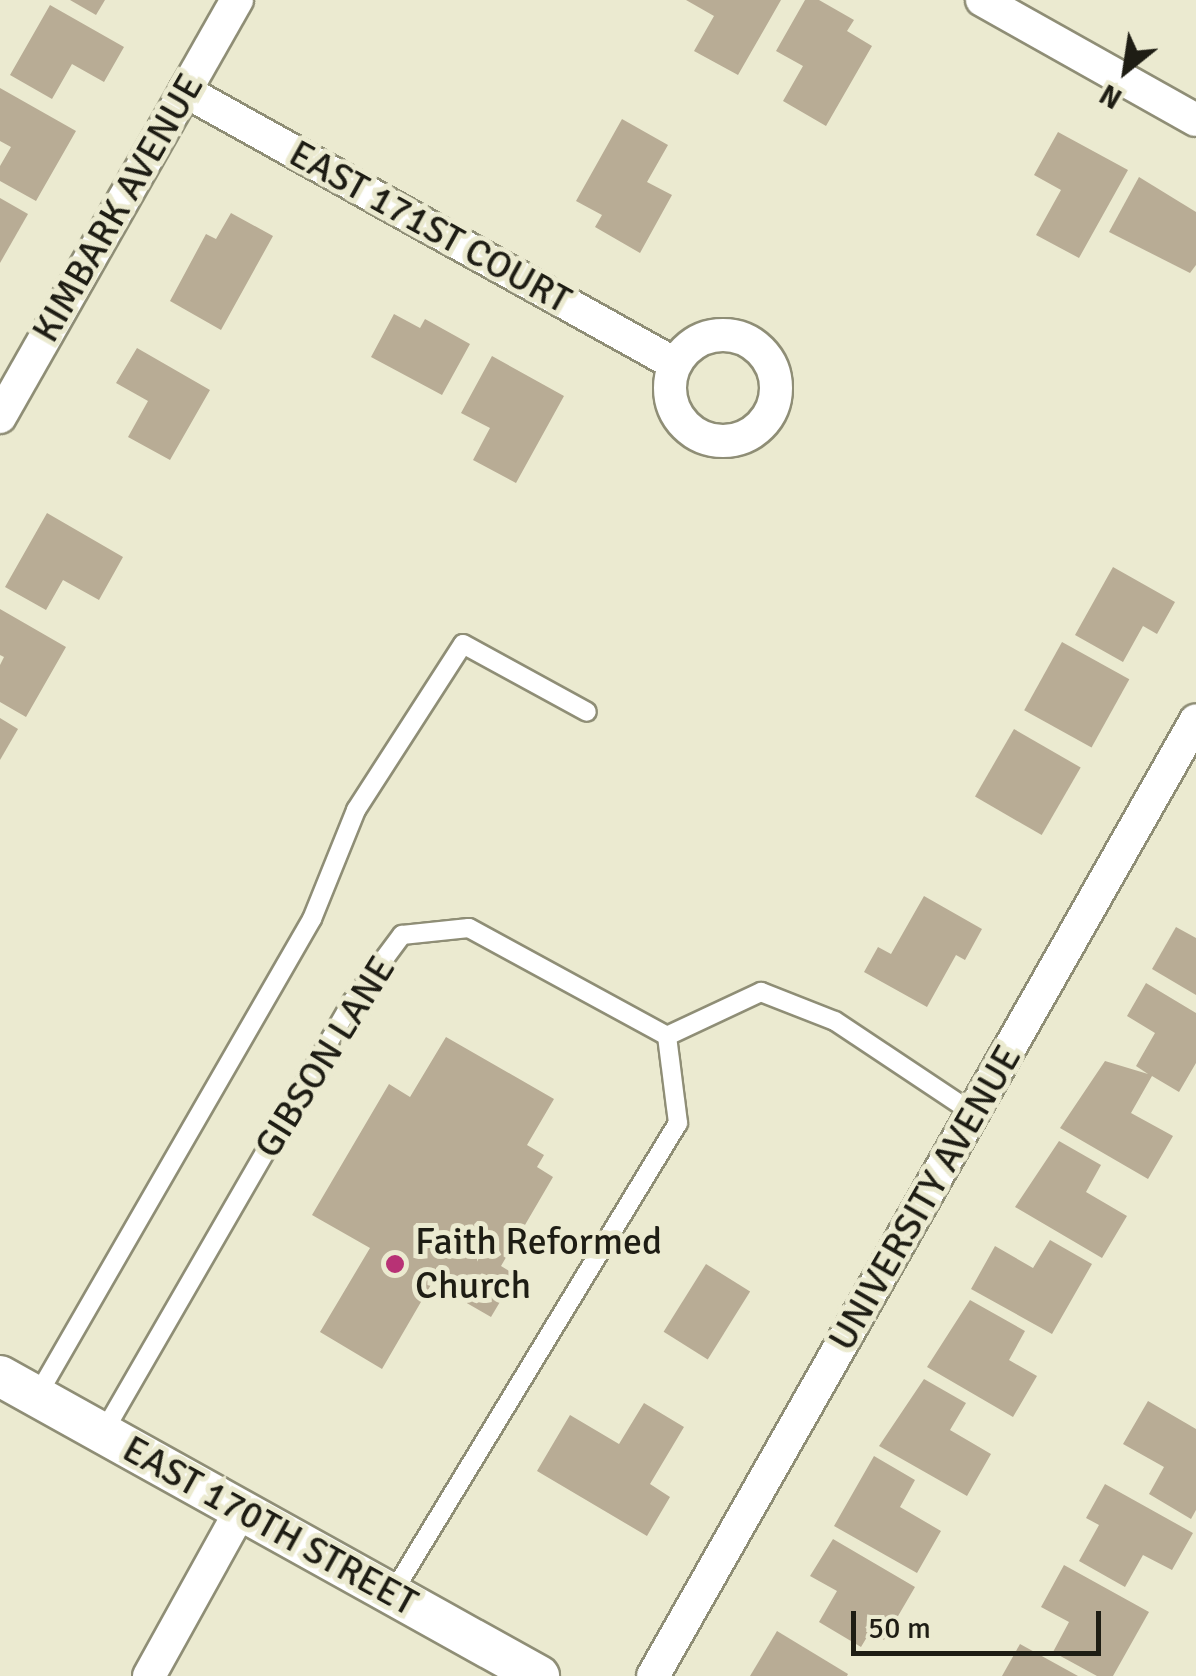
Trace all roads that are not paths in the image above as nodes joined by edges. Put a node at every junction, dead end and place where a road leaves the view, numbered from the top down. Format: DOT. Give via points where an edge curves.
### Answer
graph roads {
  1 [pos="237,0"];
  2 [pos="982,0"];
  3 [pos="185,90"];
  4 [pos="1196,120"];
  5 [pos="675,364"];
  6 [pos="0,417"];
  7 [pos="587,712"];
  8 [pos="1196,720"];
  9 [pos="668,1036"];
  10 [pos="973,1113"];
  11 [pos="0,1376"];
  12 [pos="37,1396"];
  13 [pos="103,1433"];
  14 [pos="242,1510"];
  15 [pos="392,1594"];
  16 [pos="149,1676"];
  17 [pos="540,1676"];
  18 [pos="653,1676"];
  1 -- 3 [label="street, KIMBARK AVENUE"];
  2 -- 4 [label="street"];
  3 -- 5 [label="street, EAST 171ST COURT"];
  3 -- 6 [label="street, KIMBARK AVENUE"];
  7 -- 12 [label="lane" via="463,644 356,810 312,919"];
  8 -- 10 [label="street, UNIVERSITY AVENUE"];
  9 -- 10 [label="lane" via="761,992 835,1021"];
  9 -- 13 [label="lane, GIBSON LANE" via="469,928 402,934 352,1002"];
  9 -- 15 [label="lane" via="678,1123"];
  10 -- 18 [label="street, UNIVERSITY AVENUE"];
  11 -- 12 [label="street, EAST 170TH STREET"];
  12 -- 13 [label="street, EAST 170TH STREET"];
  13 -- 14 [label="street, EAST 170TH STREET"];
  14 -- 15 [label="street, EAST 170TH STREET"];
  14 -- 16 [label="street"];
  15 -- 17 [label="street, EAST 170TH STREET"];
}
